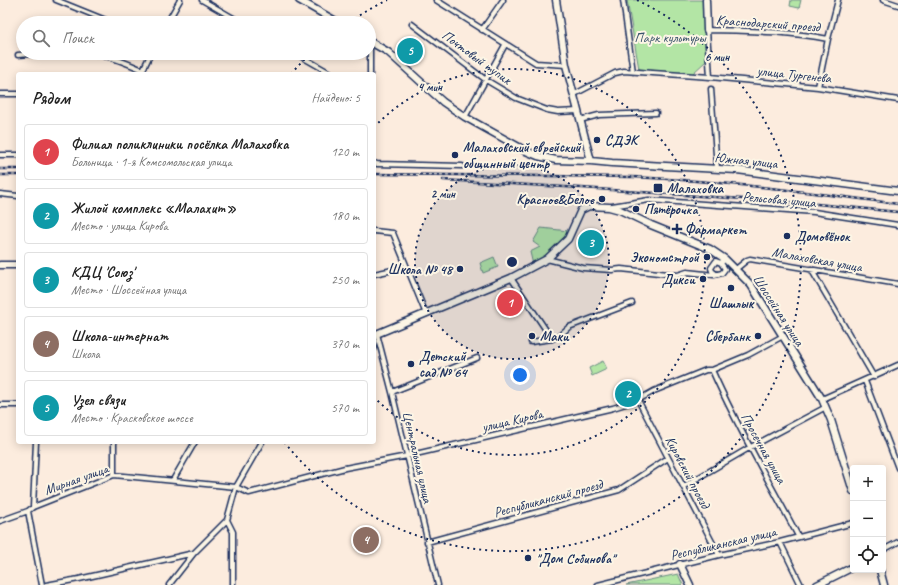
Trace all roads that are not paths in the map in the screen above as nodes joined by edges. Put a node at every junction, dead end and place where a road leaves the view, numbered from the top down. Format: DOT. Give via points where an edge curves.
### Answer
graph roads {
  1 [pos="56,0"];
  2 [pos="180,0"];
  3 [pos="202,0"];
  4 [pos="299,0"];
  5 [pos="436,0"];
  6 [pos="496,0"];
  7 [pos="556,0"];
  8 [pos="623,0"];
  9 [pos="706,0"];
  10 [pos="838,0"];
  11 [pos="883,0"];
  12 [pos="502,1"];
  13 [pos="898,5"];
  14 [pos="96,16"];
  15 [pos="171,16"];
  16 [pos="230,16"];
  17 [pos="327,16"];
  18 [pos="412,24"];
  19 [pos="482,30"];
  20 [pos="708,30"];
  21 [pos="828,39"];
  22 [pos="505,44"];
  23 [pos="376,45"];
  24 [pos="114,60"];
  25 [pos="148,60"];
  26 [pos="307,60"];
  27 [pos="370,60"];
  28 [pos="566,65"];
  29 [pos="142,72"];
  30 [pos="328,72"];
  31 [pos="370,72"];
  32 [pos="633,72"];
  33 [pos="710,77"];
  34 [pos="486,80"];
  35 [pos="818,87"];
  36 [pos="711,89"];
  37 [pos="0,94"];
  38 [pos="16,94"];
  39 [pos="573,95"];
  40 [pos="898,100"];
  41 [pos="578,111"];
  42 [pos="656,113"];
  43 [pos="465,117"];
  44 [pos="580,120"];
  45 [pos="0,155"];
  46 [pos="16,155"];
  47 [pos="591,161"];
  48 [pos="376,163"];
  49 [pos="462,166"];
  50 [pos="717,168"];
  51 [pos="898,191"];
  52 [pos="0,194"];
  53 [pos="16,196"];
  54 [pos="609,207"];
  55 [pos="898,225"];
  56 [pos="376,231"];
  57 [pos="547,259"];
  58 [pos="723,261"];
  59 [pos="0,265"];
  60 [pos="16,265"];
  61 [pos="407,267"];
  62 [pos="736,269"];
  63 [pos="811,269"];
  64 [pos="376,274"];
  65 [pos="716,274"];
  66 [pos="511,278"];
  67 [pos="898,284"];
  68 [pos="632,303"];
  69 [pos="426,314"];
  70 [pos="376,334"];
  71 [pos="783,336"];
  72 [pos="376,337"];
  73 [pos="552,339"];
  74 [pos="531,342"];
  75 [pos="477,358"];
  76 [pos="898,366"];
  77 [pos="712,370"];
  78 [pos="874,377"];
  79 [pos="865,381"];
  80 [pos="392,392"];
  81 [pos="822,399"];
  82 [pos="638,400"];
  83 [pos="0,405"];
  84 [pos="16,405"];
  85 [pos="826,407"];
  86 [pos="36,444"];
  87 [pos="114,444"];
  88 [pos="194,444"];
  89 [pos="261,444"];
  90 [pos="750,448"];
  91 [pos="407,456"];
  92 [pos="668,458"];
  93 [pos="898,468"];
  94 [pos="114,475"];
  95 [pos="173,480"];
  96 [pos="850,482"];
  97 [pos="684,486"];
  98 [pos="236,487"];
  99 [pos="33,507"];
  100 [pos="28,511"];
  101 [pos="227,520"];
  102 [pos="0,521"];
  103 [pos="850,524"];
  104 [pos="798,536"];
  105 [pos="427,542"];
  106 [pos="780,542"];
  107 [pos="898,542"];
  108 [pos="886,548"];
  109 [pos="194,553"];
  110 [pos="719,554"];
  111 [pos="680,564"];
  112 [pos="850,568"];
  113 [pos="881,573"];
  114 [pos="42,585"];
  115 [pos="48,585"];
  116 [pos="169,585"];
  117 [pos="233,585"];
  118 [pos="438,585"];
  119 [pos="598,585"];
  120 [pos="690,585"];
  121 [pos="801,585"];
  122 [pos="817,585"];
  123 [pos="884,585"];
  1 -- 14 [label="street"];
  2 -- 15 [label="street"];
  3 -- 16 [label="street"];
  4 -- 17 [label="main road"];
  5 -- 19 [label="street"];
  6 -- 12 [label="street"];
  7 -- 28 [label="main road"];
  8 -- 32 [label="street"];
  9 -- 20 [label="main road"];
  10 -- 21 [label="street"];
  11 -- 13 [label="street"];
  12 -- 19 [label="street"];
  18 -- 34 [label="street, Почтовый тупик"];
  19 -- 22 [label="street"];
  20 -- 21 [label="street, Краснодарский проезд" via="760,31"];
  20 -- 33 [label="street"];
  21 -- 35 [label="street"];
  22 -- 28 [label="street" via="536,63"];
  22 -- 34 [label="street"];
  23 -- 43 [label="main road, Южная улица" via="388,52 443,102"];
  24 -- 29 [label="street"];
  25 -- 29 [label="street"];
  26 -- 30 [label="street"];
  27 -- 31 [label="street"];
  28 -- 39 [label="main road"];
  32 -- 33 [label="street, улица Тургенева"];
  32 -- 39 [label="street, улица Тургенева" via="615,73"];
  33 -- 35 [label="street, улица Тургенева"];
  34 -- 41 [label="street, Почтовый тупик" via="516,98 546,110"];
  34 -- 43 [label="street"];
  35 -- 40 [label="street, улица Тургенева"];
  36 -- 50 [label="street"];
  37 -- 38 [label="street"];
  39 -- 41 [label="main road"];
  41 -- 44 [label="main road"];
  42 -- 44 [label="street" via="598,115"];
  43 -- 47 [label="main road, Южная улица" via="538,156 556,160"];
  44 -- 47 [label="main road"];
  45 -- 46 [label="street"];
  47 -- 50 [label="main road, Южная улица"];
  48 -- 49 [label="street"];
  50 -- 51 [label="main road, Южная улица"];
  52 -- 53 [label="street"];
  54 -- 55 [label="street, Рельсовая улица" via="649,200 814,212"];
  54 -- 57 [label="main road, Шоссейная улица" via="583,208 568,239"];
  54 -- 58 [label="main road, Шоссейная улица" via="699,244"];
  56 -- 61 [label="street" via="393,233"];
  57 -- 65 [label="street" via="583,268 678,275 687,272"];
  57 -- 66 [label="main road"];
  58 -- 62 [label="main road, Шоссейная улица"];
  58 -- 65 [label="street" via="725,271"];
  58 -- 65 [label="street" via="716,261 711,268"];
  59 -- 60 [label="main road"];
  61 -- 64 [label="street"];
  61 -- 69 [label="street"];
  62 -- 63 [label="street, Малаховская улица" via="750,259"];
  62 -- 71 [label="main road, Шоссейная улица" via="757,293"];
  63 -- 67 [label="street, Малаховская улица"];
  63 -- 78 [label="street"];
  66 -- 69 [label="main road"];
  66 -- 73 [label="street"];
  68 -- 73 [label="street" via="570,326"];
  69 -- 70 [label="main road"];
  71 -- 77 [label="street, улица Кирова" via="748,355"];
  71 -- 81 [label="main road, Шоссейная улица"];
  72 -- 80 [label="street, Центральная улица"];
  73 -- 74 [label="street"];
  75 -- 80 [label="street"];
  76 -- 78 [label="street"];
  77 -- 82 [label="street, улица Кирова" via="706,370 654,391"];
  77 -- 90 [label="street, Просечная улица"];
  78 -- 79 [label="street"];
  79 -- 81 [label="street"];
  79 -- 93 [label="street"];
  80 -- 91 [label="street, Центральная улица"];
  81 -- 85 [label="main road, Шоссейная улица"];
  82 -- 91 [label="street, улица Кирова" via="602,411"];
  82 -- 92 [label="street, Кировский проезд"];
  83 -- 84 [label="street"];
  85 -- 90 [label="street"];
  85 -- 96 [label="main road, Шоссейная улица"];
  86 -- 99 [label="street"];
  87 -- 94 [label="street"];
  88 -- 95 [label="street"];
  89 -- 98 [label="street"];
  90 -- 97 [label="street"];
  90 -- 104 [label="street, Просечная улица"];
  91 -- 98 [label="street, улица Кирова" via="345,468 249,493"];
  91 -- 105 [label="street, Центральная улица"];
  92 -- 97 [label="street, Кировский проезд"];
  92 -- 105 [label="street, Республиканский проезд" via="619,490"];
  94 -- 95 [label="street, Мирная улица"];
  94 -- 99 [label="street, Мирная улица"];
  95 -- 98 [label="street, Мирная улица"];
  97 -- 110 [label="street, Кировский проезд"];
  98 -- 101 [label="street"];
  99 -- 100 [label="street, Мирная улица"];
  100 -- 102 [label="street, Мирная улица"];
  100 -- 114 [label="street"];
  101 -- 109 [label="street"];
  101 -- 117 [label="street" via="233,532"];
  103 -- 104 [label="street, Республиканская улица"];
  104 -- 106 [label="street, Республиканская улица"];
  105 -- 118 [label="street, Центральная улица"];
  106 -- 110 [label="street, Республиканская улица"];
  106 -- 121 [label="street"];
  107 -- 108 [label="street"];
  109 -- 115 [label="street"];
  109 -- 116 [label="street"];
  110 -- 111 [label="street, Республиканская улица"];
  111 -- 119 [label="street, Республиканская улица"];
  111 -- 120 [label="main road"];
  112 -- 122 [label="main road"];
  113 -- 123 [label="main road"];
}
